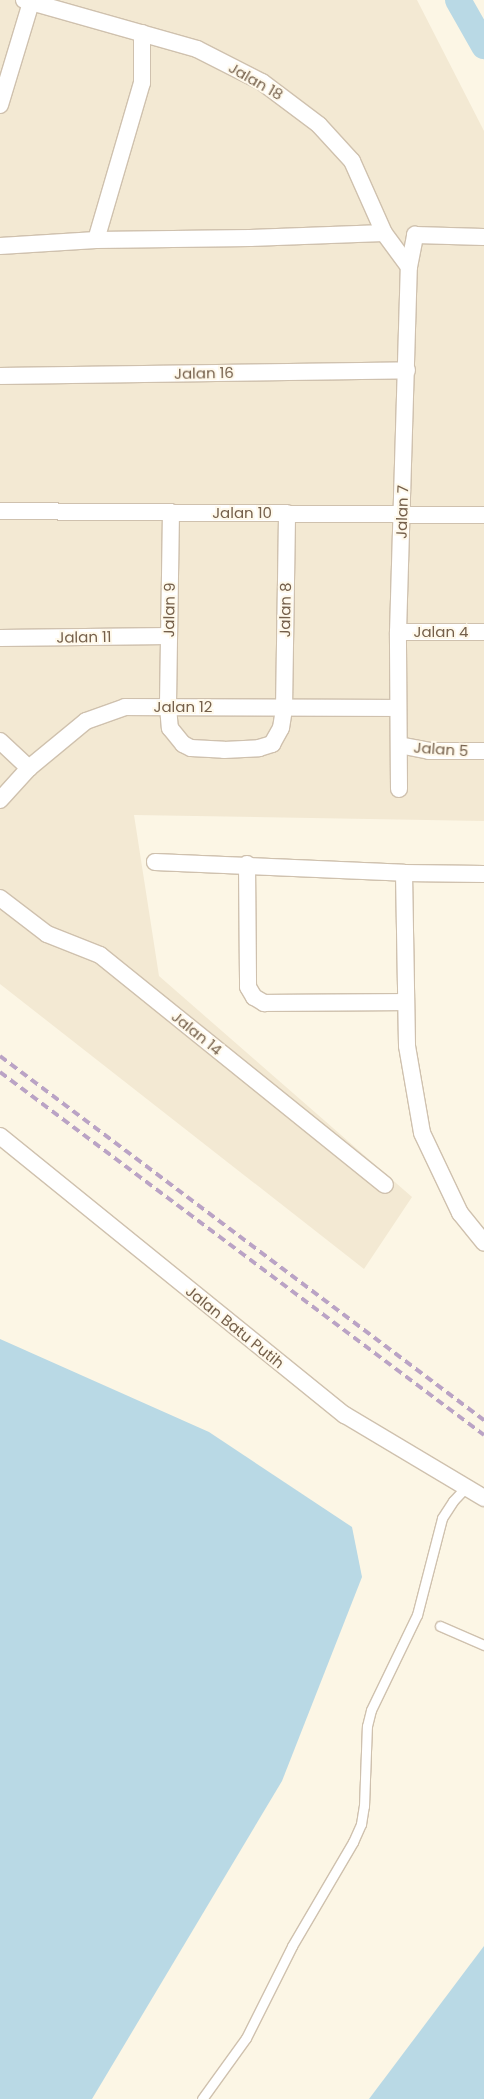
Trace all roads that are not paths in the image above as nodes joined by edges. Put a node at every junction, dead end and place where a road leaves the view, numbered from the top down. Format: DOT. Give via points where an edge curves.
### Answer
graph roads {
  1 [pos="27,1"];
  2 [pos="142,33"];
  3 [pos="0,105"];
  4 [pos="384,233"];
  5 [pos="484,237"];
  6 [pos="96,240"];
  7 [pos="0,246"];
  8 [pos="409,267"];
  9 [pos="407,370"];
  10 [pos="0,376"];
  11 [pos="0,511"];
  12 [pos="171,512"];
  13 [pos="287,513"];
  14 [pos="401,514"];
  15 [pos="484,515"];
  16 [pos="398,632"];
  17 [pos="484,632"];
  18 [pos="169,636"];
  19 [pos="0,638"];
  20 [pos="168,707"];
  21 [pos="284,708"];
  22 [pos="398,708"];
  23 [pos="0,740"];
  24 [pos="399,745"];
  25 [pos="484,751"];
  26 [pos="29,768"];
  27 [pos="399,789"];
  28 [pos="0,800"];
  29 [pos="155,862"];
  30 [pos="247,864"];
  31 [pos="404,873"];
  32 [pos="484,874"];
  33 [pos="0,898"];
  34 [pos="406,1002"];
  35 [pos="0,1136"];
  36 [pos="385,1185"];
  37 [pos="484,1243"];
  38 [pos="466,1487"];
  39 [pos="484,1498"];
  40 [pos="440,1626"];
  41 [pos="484,1645"];
  42 [pos="202,2099"];
  1 -- 2 [label="street, Jalan 18"];
  1 -- 3 [label="street"];
  2 -- 4 [label="street, Jalan 18" via="205,53 262,82 306,114 352,161"];
  2 -- 6 [label="street" via="142,83"];
  4 -- 6 [label="street"];
  4 -- 8 [label="street, Jalan 18"];
  5 -- 8 [label="street, Jalan 7" via="414,235"];
  6 -- 7 [label="street"];
  8 -- 9 [label="street, Jalan 7"];
  9 -- 10 [label="street, Jalan 16"];
  9 -- 14 [label="street, Jalan 7"];
  11 -- 12 [label="street, Jalan 10"];
  12 -- 13 [label="street, Jalan 10"];
  12 -- 18 [label="street, Jalan 9"];
  13 -- 14 [label="street, Jalan 10"];
  13 -- 21 [label="street, Jalan 8"];
  14 -- 15 [label="street, Jalan 10"];
  14 -- 16 [label="street, Jalan 7"];
  16 -- 17 [label="street, Jalan 4"];
  16 -- 22 [label="street, Jalan 7"];
  18 -- 19 [label="street, Jalan 11"];
  18 -- 20 [label="street, Jalan 9"];
  20 -- 21 [label="street, Jalan 12"];
  20 -- 21 [label="street, Jalan 8" via="170,728 183,744 191,748 224,750 272,744 281,728"];
  20 -- 26 [label="street, Jalan 12" via="126,707 86,721"];
  21 -- 22 [label="street, Jalan 12"];
  22 -- 24 [label="street, Jalan 7"];
  23 -- 26 [label="street"];
  24 -- 25 [label="street, Jalan 5" via="429,751"];
  24 -- 27 [label="street, Jalan 7"];
  26 -- 28 [label="street, Jalan 12"];
  29 -- 30 [label="street"];
  30 -- 31 [label="street"];
  30 -- 34 [label="street" via="248,987 254,997 264,1003"];
  31 -- 32 [label="street"];
  31 -- 34 [label="street"];
  33 -- 36 [label="street, Jalan 14" via="47,934 100,955"];
  34 -- 37 [label="street" via="407,1046 422,1133 460,1213"];
  35 -- 38 [label="street, Jalan Batu Putih" via="345,1415"];
  38 -- 39 [label="street, Jalan Batu Putih"];
  38 -- 42 [label="lane" via="442,1518 418,1615 370,1710 361,1824 292,1946 246,2038"];
  40 -- 41 [label="lane"];
}
